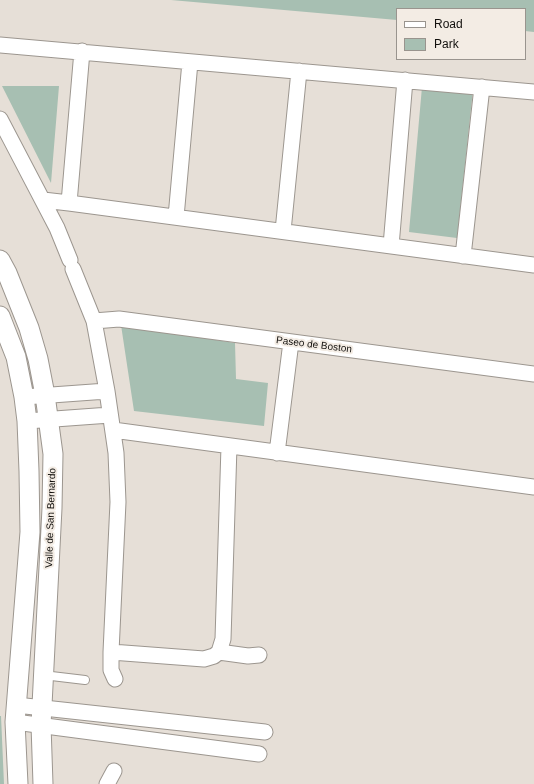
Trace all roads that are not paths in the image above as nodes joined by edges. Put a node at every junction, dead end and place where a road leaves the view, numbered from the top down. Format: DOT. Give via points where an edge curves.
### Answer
graph roads {
  1 [pos="0,45"];
  2 [pos="82,51"];
  3 [pos="190,62"];
  4 [pos="299,71"];
  5 [pos="405,80"];
  6 [pos="482,87"];
  7 [pos="534,92"];
  8 [pos="0,119"];
  9 [pos="43,200"];
  10 [pos="69,203"];
  11 [pos="176,217"];
  12 [pos="283,232"];
  13 [pos="391,246"];
  14 [pos="463,256"];
  15 [pos="0,260"];
  16 [pos="534,265"];
  17 [pos="0,316"];
  18 [pos="94,321"];
  19 [pos="291,342"];
  20 [pos="534,374"];
  21 [pos="107,391"];
  22 [pos="45,395"];
  23 [pos="24,397"];
  24 [pos="110,415"];
  25 [pos="49,419"];
  26 [pos="27,421"];
  27 [pos="113,430"];
  28 [pos="228,446"];
  29 [pos="277,453"];
  30 [pos="534,487"];
  31 [pos="111,652"];
  32 [pos="219,652"];
  33 [pos="259,655"];
  34 [pos="44,675"];
  35 [pos="115,679"];
  36 [pos="85,680"];
  37 [pos="16,714"];
  38 [pos="41,716"];
  39 [pos="265,732"];
  40 [pos="259,754"];
  41 [pos="18,784"];
  42 [pos="43,784"];
  1 -- 2 [label="street"];
  2 -- 3 [label="street"];
  2 -- 10 [label="street"];
  3 -- 4 [label="street"];
  3 -- 11 [label="street"];
  4 -- 5 [label="street"];
  4 -- 12 [label="street"];
  5 -- 6 [label="street"];
  5 -- 13 [label="street"];
  6 -- 7 [label="street"];
  6 -- 14 [label="street"];
  8 -- 9 [label="street"];
  9 -- 10 [label="street"];
  9 -- 18 [label="street" via="57,228"];
  10 -- 11 [label="street"];
  11 -- 12 [label="street"];
  12 -- 13 [label="street"];
  13 -- 14 [label="street"];
  14 -- 16 [label="street"];
  15 -- 22 [label="street, Valle de San Bernardo" via="29,328"];
  17 -- 23 [label="street, Valle de San Bernardo" via="16,357"];
  18 -- 19 [label="street, Paseo de Boston" via="119,319"];
  18 -- 21 [label="street"];
  19 -- 20 [label="street, Paseo de Boston"];
  19 -- 29 [label="street"];
  21 -- 22 [label="street"];
  21 -- 24 [label="street"];
  22 -- 23 [label="street"];
  22 -- 25 [label="street, Valle de San Bernardo"];
  23 -- 26 [label="street, Valle de San Bernardo"];
  24 -- 25 [label="street"];
  24 -- 27 [label="street"];
  25 -- 26 [label="street"];
  25 -- 34 [label="street, Valle de San Bernardo" via="53,454 52,508"];
  26 -- 37 [label="street, Valle de San Bernardo" via="30,532"];
  27 -- 28 [label="street"];
  27 -- 31 [label="street" via="118,502"];
  28 -- 29 [label="street"];
  28 -- 32 [label="street" via="223,639"];
  29 -- 30 [label="street"];
  31 -- 32 [label="street" via="204,659"];
  31 -- 35 [label="street" via="111,670"];
  32 -- 33 [label="street"];
  34 -- 36 [label="lane"];
  34 -- 38 [label="street, Valle de San Bernardo"];
  37 -- 38 [label="street"];
  37 -- 41 [label="street, Valle de San Bernardo"];
  38 -- 39 [label="street"];
  38 -- 40 [label="street"];
  38 -- 42 [label="street, Valle de San Bernardo"];
}
